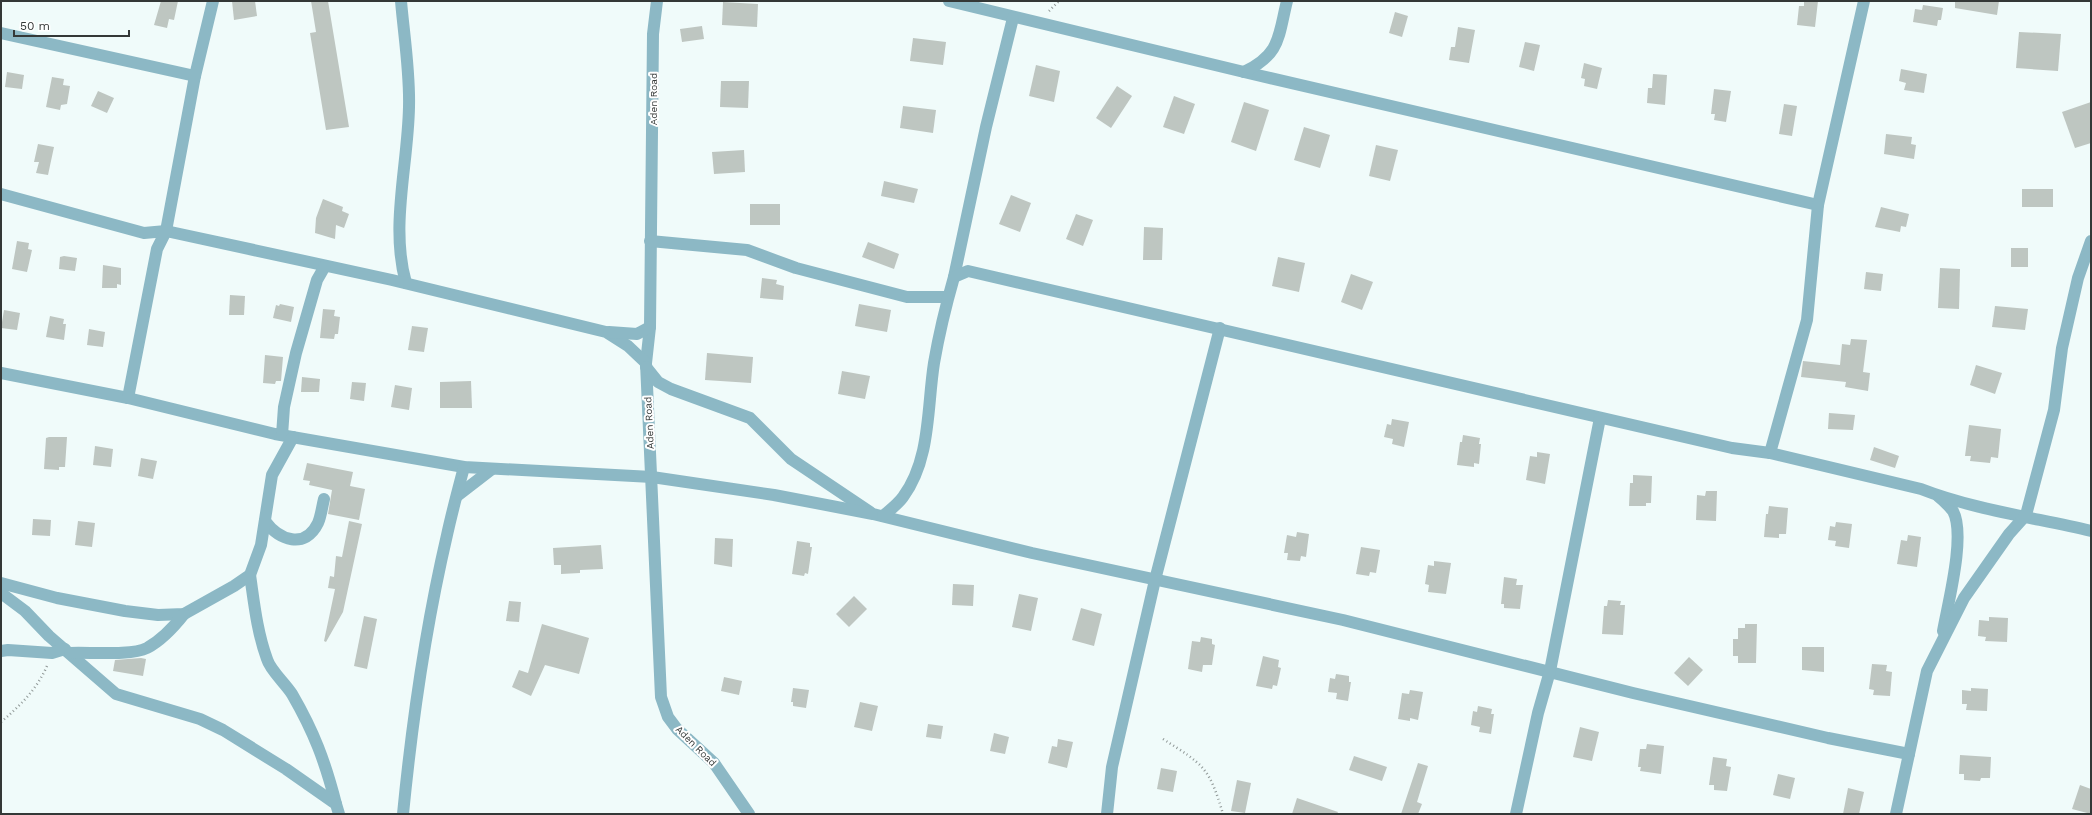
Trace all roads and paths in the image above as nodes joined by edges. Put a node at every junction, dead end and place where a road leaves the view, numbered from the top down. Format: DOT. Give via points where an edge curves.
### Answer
graph roads {
  1 [pos="213,1"];
  2 [pos="401,1"];
  3 [pos="657,1"];
  4 [pos="950,1"];
  5 [pos="1287,1"];
  6 [pos="1864,1"];
  7 [pos="1013,18"];
  8 [pos="1,32"];
  9 [pos="1244,72"];
  10 [pos="195,76"];
  11 [pos="1,194"];
  12 [pos="1818,205"];
  13 [pos="166,231"];
  14 [pos="650,241"];
  15 [pos="2091,241"];
  16 [pos="325,266"];
  17 [pos="954,277"];
  18 [pos="406,283"];
  19 [pos="948,298"];
  20 [pos="650,327"];
  21 [pos="1220,328"];
  22 [pos="606,332"];
  23 [pos="646,365"];
  24 [pos="1,373"];
  25 [pos="128,398"];
  26 [pos="1600,418"];
  27 [pos="288,436"];
  28 [pos="1770,452"];
  29 [pos="464,467"];
  30 [pos="492,469"];
  31 [pos="652,477"];
  32 [pos="457,496"];
  33 [pos="1938,496"];
  34 [pos="324,499"];
  35 [pos="878,515"];
  36 [pos="2026,515"];
  37 [pos="265,521"];
  38 [pos="2091,530"];
  39 [pos="250,575"];
  40 [pos="1155,580"];
  41 [pos="1,583"];
  42 [pos="1,593"];
  43 [pos="184,614"];
  44 [pos="1941,642"];
  45 [pos="1,651"];
  46 [pos="67,651"];
  47 [pos="52,653"];
  48 [pos="1550,671"];
  49 [pos="1,722"];
  50 [pos="1164,739"];
  51 [pos="1909,754"];
  52 [pos="338,809"];
  53 [pos="403,814"];
  54 [pos="749,814"];
  55 [pos="1107,814"];
  56 [pos="1223,814"];
  57 [pos="1516,814"];
  58 [pos="1896,814"];
  1 -- 10 [label="street"];
  2 -- 18 [label="street" via="409,107 400,238 400,262"];
  3 -- 14 [label="street, Aden Road" via="653,34"];
  4 -- 7 [label="street"];
  5 -- 9 [label="street" via="1271,54"];
  6 -- 12 [label="street"];
  7 -- 9 [label="street"];
  7 -- 17 [label="street"];
  8 -- 10 [label="street"];
  9 -- 12 [label="street"];
  10 -- 13 [label="street"];
  11 -- 13 [label="street" via="144,233"];
  12 -- 28 [label="street" via="1807,320"];
  13 -- 16 [label="street"];
  13 -- 25 [label="street" via="157,249"];
  14 -- 19 [label="street" via="747,250 796,268 906,297"];
  14 -- 20 [label="street, Aden Road"];
  15 -- 36 [label="street" via="2078,278 2062,348 2054,410"];
  16 -- 18 [label="street"];
  16 -- 27 [label="street" via="317,280 284,407"];
  17 -- 19 [label="street"];
  17 -- 21 [label="street" via="968,271"];
  18 -- 22 [label="street"];
  19 -- 35 [label="street" via="934,363 924,444 915,477 902,498"];
  20 -- 22 [label="street" via="637,334"];
  20 -- 23 [label="street, Aden Road"];
  21 -- 26 [label="street"];
  21 -- 40 [label="street"];
  22 -- 23 [label="street" via="628,346"];
  23 -- 31 [label="street, Aden Road"];
  23 -- 35 [label="street" via="658,382 671,389 750,418 791,459"];
  24 -- 25 [label="street"];
  25 -- 27 [label="street"];
  26 -- 28 [label="street" via="1732,448"];
  26 -- 48 [label="street"];
  27 -- 29 [label="street"];
  27 -- 37 [label="street" via="272,475"];
  28 -- 33 [label="street" via="1921,489"];
  29 -- 30 [label="street"];
  29 -- 32 [label="street"];
  30 -- 31 [label="street"];
  30 -- 32 [label="street"];
  31 -- 35 [label="street" via="774,495"];
  31 -- 54 [label="street, Aden Road" via="661,697 668,716 677,729 714,763"];
  32 -- 53 [label="street" via="446,535 411,733"];
  33 -- 36 [label="street"];
  33 -- 44 [label="street" via="1952,510 1957,522 1957,554"];
  34 -- 37 [label="street" via="318,524 310,534 298,539 281,537"];
  35 -- 40 [label="street"];
  36 -- 38 [label="street"];
  36 -- 44 [label="street" via="2009,534 1964,598"];
  37 -- 39 [label="street" via="261,545"];
  39 -- 43 [label="street"];
  39 -- 52 [label="street" via="267,660 287,685 309,723 326,766"];
  40 -- 48 [label="street" via="1343,620"];
  40 -- 55 [label="street" via="1112,767"];
  41 -- 43 [label="street" via="57,598 125,611 158,615"];
  42 -- 46 [label="street" via="25,611"];
  43 -- 46 [label="street" via="160,640 145,649 123,652"];
  44 -- 51 [label="street" via="1927,671"];
  45 -- 47 [label="street"];
  46 -- 47 [label="street"];
  46 -- 52 [label="street" via="116,694 200,719 223,730 286,769"];
  47 -- 49 [label="path" via="42,677 21,705"];
  48 -- 51 [label="street" via="1633,693"];
  48 -- 57 [label="street"];
  50 -- 56 [label="path" via="1205,769 1214,784"];
  51 -- 58 [label="street"];
}
